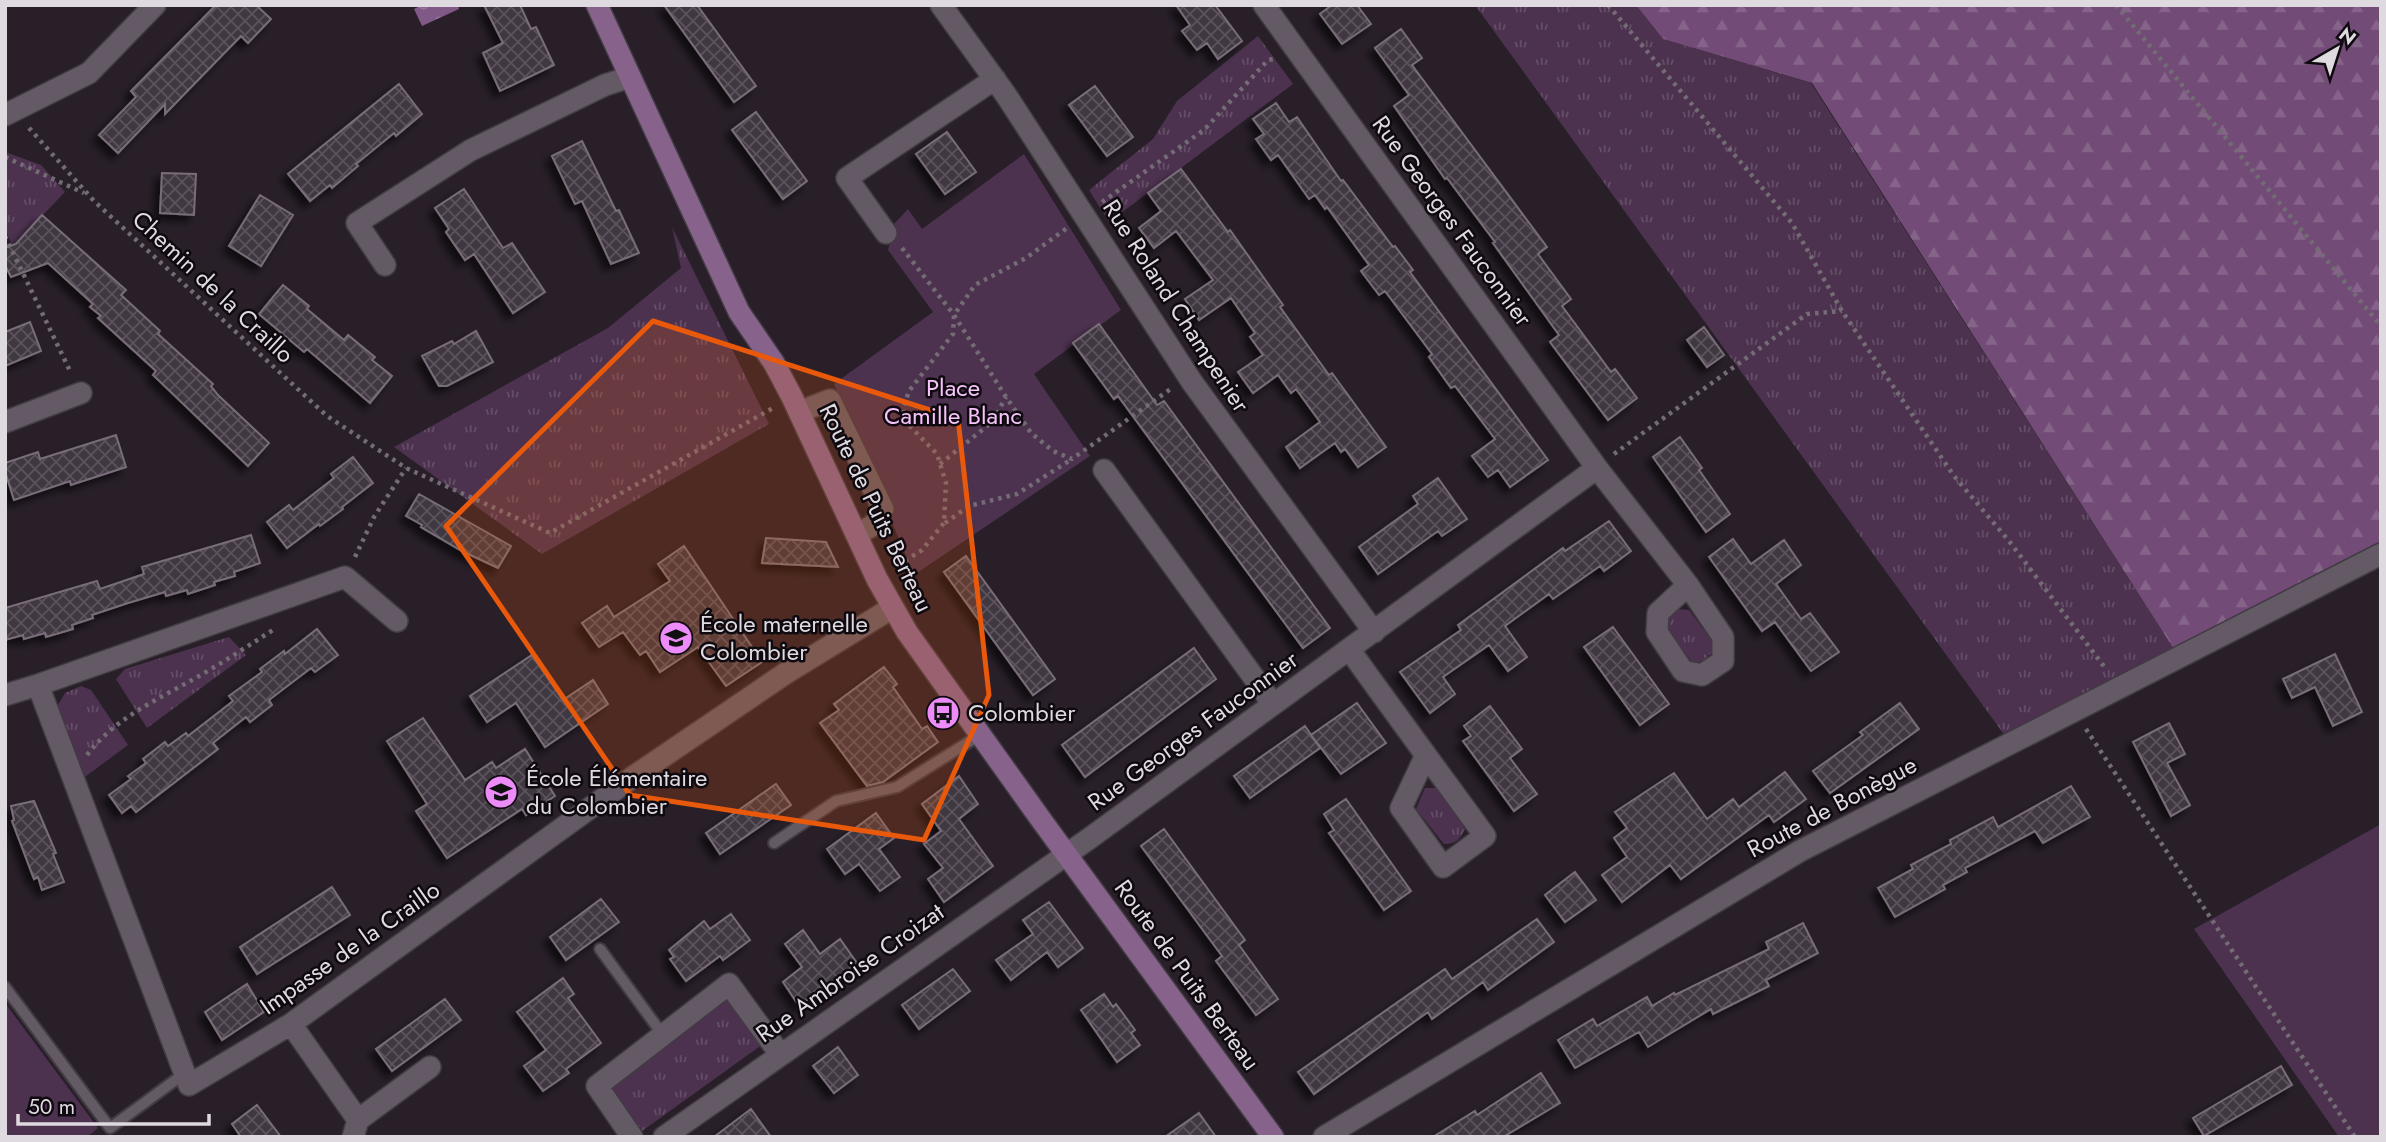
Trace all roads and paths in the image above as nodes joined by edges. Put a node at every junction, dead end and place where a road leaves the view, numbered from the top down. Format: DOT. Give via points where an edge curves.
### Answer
graph roads {
  1 [pos="155,5"];
  2 [pos="597,5"];
  3 [pos="941,5"];
  4 [pos="1264,5"];
  5 [pos="1608,5"];
  6 [pos="2116,5"];
  7 [pos="1298,52"];
  8 [pos="630,77"];
  9 [pos="995,79"];
  10 [pos="10,113"];
  11 [pos="5,157"];
  12 [pos="88,195"];
  13 [pos="1084,214"];
  14 [pos="886,233"];
  15 [pos="5,236"];
  16 [pos="385,265"];
  17 [pos="1842,311"];
  18 [pos="954,315"];
  19 [pos="2381,326"];
  20 [pos="1192,382"];
  21 [pos="81,393"];
  22 [pos="1006,397"];
  23 [pos="796,405"];
  24 [pos="5,422"];
  25 [pos="1072,458"];
  26 [pos="940,464"];
  27 [pos="406,468"];
  28 [pos="1597,468"];
  29 [pos="1104,470"];
  30 [pos="944,523"];
  31 [pos="857,534"];
  32 [pos="2381,554"];
  33 [pos="905,561"];
  34 [pos="345,576"];
  35 [pos="1688,585"];
  36 [pos="278,600"];
  37 [pos="892,608"];
  38 [pos="397,621"];
  39 [pos="1374,632"];
  40 [pos="1349,649"];
  41 [pos="38,685"];
  42 [pos="2119,687"];
  43 [pos="5,695"];
  44 [pos="1273,704"];
  45 [pos="2073,710"];
  46 [pos="981,735"];
  47 [pos="1426,755"];
  48 [pos="72,776"];
  49 [pos="774,843"];
  50 [pos="1067,854"];
  51 [pos="600,949"];
  52 [pos="5,987"];
  53 [pos="291,1024"];
  54 [pos="663,1035"];
  55 [pos="780,1054"];
  56 [pos="430,1068"];
  57 [pos="185,1073"];
  58 [pos="356,1128"];
  59 [pos="109,1132"];
  60 [pos="632,1137"];
  61 [pos="664,1137"];
  62 [pos="1273,1137"];
  63 [pos="1324,1137"];
  64 [pos="2355,1137"];
  1 -- 10 [label="street" via="89,73"];
  2 -- 8 [label="street, Route de Puits Berteau"];
  3 -- 9 [label="street, Rue Roland Champenier"];
  4 -- 7 [label="street, Rue Georges Fauconnier"];
  5 -- 17 [label="path" via="1792,223"];
  6 -- 19 [label="path"];
  7 -- 13 [label="path" via="1268,60 1204,130"];
  7 -- 28 [label="street, Rue Georges Fauconnier"];
  8 -- 16 [label="street" via="471,149 357,223"];
  8 -- 23 [label="street, Route de Puits Berteau" via="739,312"];
  9 -- 13 [label="street, Rue Roland Champenier"];
  9 -- 14 [label="street" via="846,178"];
  10 -- 12 [label="path, Chemin de la Craillo"];
  11 -- 12 [label="path"];
  12 -- 27 [label="path, Chemin de la Craillo" via="327,416"];
  13 -- 18 [label="path" via="1026,258 975,285"];
  13 -- 20 [label="street, Rue Roland Champenier"];
  14 -- 18 [label="path" via="895,238"];
  15 -- 21 [label="path"];
  17 -- 28 [label="path" via="1807,314"];
  17 -- 42 [label="path" via="1954,476"];
  18 -- 22 [label="path"];
  18 -- 26 [label="path" via="953,334 909,391 903,409 907,423 937,454"];
  20 -- 25 [label="path" via="1181,390 1171,388"];
  20 -- 39 [label="street, Rue Roland Champenier"];
  21 -- 24 [label="street"];
  22 -- 25 [label="path" via="1031,433 1053,451"];
  22 -- 26 [label="path" via="992,422"];
  23 -- 27 [label="path, Chemin de la Craillo" via="550,533"];
  23 -- 31 [label="street, Route de Puits Berteau"];
  23 -- 31 [label="street" via="830,400 883,509 874,526"];
  25 -- 30 [label="path" via="1017,494 968,506"];
  26 -- 30 [label="path" via="946,483"];
  27 -- 34 [label="path" via="374,517"];
  28 -- 35 [label="street, Rue Georges Fauconnier"];
  28 -- 39 [label="street, Rue Georges Fauconnier"];
  29 -- 44 [label="street"];
  30 -- 33 [label="path" via="922,550"];
  31 -- 37 [label="street, Route de Puits Berteau"];
  32 -- 42 [label="street, Route de Bonègue"];
  34 -- 36 [label="street"];
  34 -- 38 [label="street"];
  36 -- 41 [label="street"];
  36 -- 48 [label="path" via="290,618 123,719 100,738"];
  37 -- 46 [label="street, Route de Puits Berteau"];
  37 -- 53 [label="street, Impasse de la Craillo" via="644,769"];
  39 -- 40 [label="street, Rue Georges Fauconnier"];
  40 -- 44 [label="street, Rue Georges Fauconnier"];
  40 -- 47 [label="street"];
  41 -- 43 [label="street"];
  41 -- 48 [label="street"];
  42 -- 45 [label="street, Route de Bonègue"];
  44 -- 50 [label="street, Rue Georges Fauconnier"];
  45 -- 63 [label="street, Route de Bonègue" via="1800,851"];
  45 -- 64 [label="path"];
  46 -- 49 [label="lane" via="897,787 836,801"];
  46 -- 50 [label="street, Route de Puits Berteau"];
  47 -- 47 [label="street" via="1485,836 1443,867 1401,807"];
  48 -- 57 [label="street"];
  50 -- 55 [label="street, Rue Ambroise Croizat"];
  50 -- 62 [label="street, Route de Puits Berteau"];
  51 -- 54 [label="lane"];
  52 -- 59 [label="lane"];
  53 -- 57 [label="street, Impasse de la Craillo" via="189,1085"];
  53 -- 58 [label="street"];
  54 -- 55 [label="street" via="729,984"];
  54 -- 60 [label="street" via="597,1086"];
  55 -- 61 [label="street, Rue Ambroise Croizat"];
  56 -- 58 [label="street"];
  57 -- 59 [label="lane"];
}
